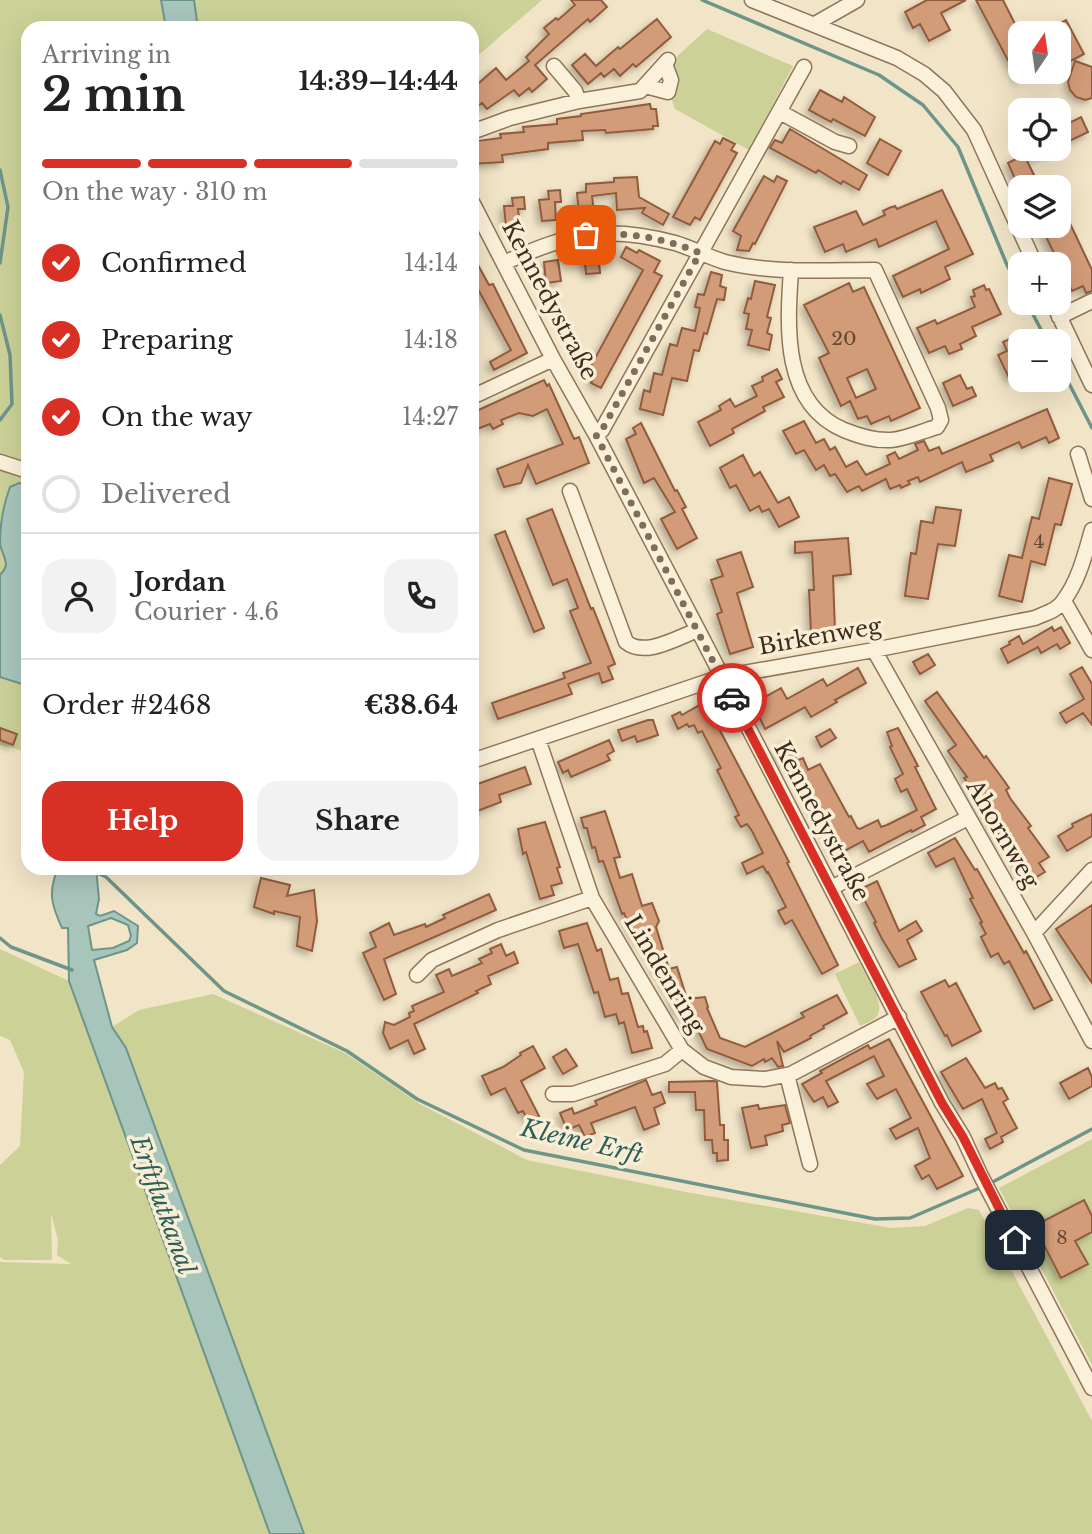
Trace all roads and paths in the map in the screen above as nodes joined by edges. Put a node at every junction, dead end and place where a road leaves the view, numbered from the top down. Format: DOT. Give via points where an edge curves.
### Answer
graph roads {
  1 [pos="752,0"];
  2 [pos="857,0"];
  3 [pos="815,24"];
  4 [pos="554,66"];
  5 [pos="804,67"];
  6 [pos="645,86"];
  7 [pos="579,101"];
  8 [pos="780,111"];
  9 [pos="479,129"];
  10 [pos="849,146"];
  11 [pos="479,215"];
  12 [pos="1030,252"];
  13 [pos="700,253"];
  14 [pos="504,264"];
  15 [pos="791,270"];
  16 [pos="1092,301"];
  17 [pos="1059,317"];
  18 [pos="553,359"];
  19 [pos="1092,385"];
  20 [pos="479,394"];
  21 [pos="596,435"];
  22 [pos="1078,454"];
  23 [pos="0,462"];
  24 [pos="21,469"];
  25 [pos="570,491"];
  26 [pos="1092,499"];
  27 [pos="1092,530"];
  28 [pos="1064,601"];
  29 [pos="698,630"];
  30 [pos="874,650"];
  31 [pos="1092,650"];
  32 [pos="721,677"];
  33 [pos="538,739"];
  34 [pos="479,759"];
  35 [pos="968,818"];
  36 [pos="1092,870"];
  37 [pos="831,888"];
  38 [pos="592,898"];
  39 [pos="1034,933"];
  40 [pos="417,975"];
  41 [pos="899,1017"];
  42 [pos="1092,1041"];
  43 [pos="682,1051"];
  44 [pos="787,1074"];
  45 [pos="553,1094"];
  46 [pos="810,1164"];
  47 [pos="1092,1388"];
  1 -- 3 [label="street"];
  2 -- 3 [label="street"];
  3 -- 12 [label="street" via="897,58 944,91 974,130"];
  4 -- 7 [label="street"];
  5 -- 8 [label="street"];
  6 -- 6 [label="street" via="666,62 671,80 667,92"];
  6 -- 7 [label="street"];
  7 -- 9 [label="street"];
  8 -- 10 [label="street"];
  8 -- 13 [label="street"];
  11 -- 14 [label="street, Kennedystraße"];
  13 -- 14 [label="street" via="646,236 605,233 567,237"];
  13 -- 15 [label="street" via="726,262"];
  13 -- 21 [label="street"];
  14 -- 18 [label="street, Kennedystraße"];
  15 -- 15 [label="street" via="875,270 938,408 941,419 937,427 891,440 862,438 827,423 795,379"];
  16 -- 17 [label="street"];
  17 -- 19 [label="street"];
  18 -- 20 [label="street"];
  18 -- 21 [label="street, Kennedystraße"];
  21 -- 29 [label="street, Kennedystraße"];
  22 -- 26 [label="street"];
  23 -- 24 [label="street"];
  25 -- 29 [label="street" via="626,642 645,649"];
  27 -- 28 [label="street" via="1083,564"];
  28 -- 30 [label="street, Birkenweg" via="1035,618"];
  28 -- 31 [label="street"];
  29 -- 32 [label="street, Kennedystraße"];
  30 -- 32 [label="street, Birkenweg"];
  30 -- 35 [label="street, Ahornweg"];
  32 -- 33 [label="street, Birkenweg"];
  32 -- 37 [label="street, Kennedystraße"];
  33 -- 34 [label="street, Birkenweg"];
  33 -- 38 [label="street, Lindenring"];
  35 -- 37 [label="street"];
  35 -- 39 [label="street, Ahornweg"];
  36 -- 39 [label="street"];
  37 -- 41 [label="street, Kennedystraße"];
  38 -- 40 [label="street" via="498,930 432,960"];
  38 -- 43 [label="street, Lindenring"];
  39 -- 42 [label="street, Ahornweg"];
  41 -- 44 [label="street, Lindenring"];
  41 -- 47 [label="street, Kennedystraße"];
  43 -- 44 [label="street, Lindenring" via="704,1067 731,1077 765,1079"];
  43 -- 45 [label="street" via="665,1064 573,1094"];
  44 -- 46 [label="street"];
}
